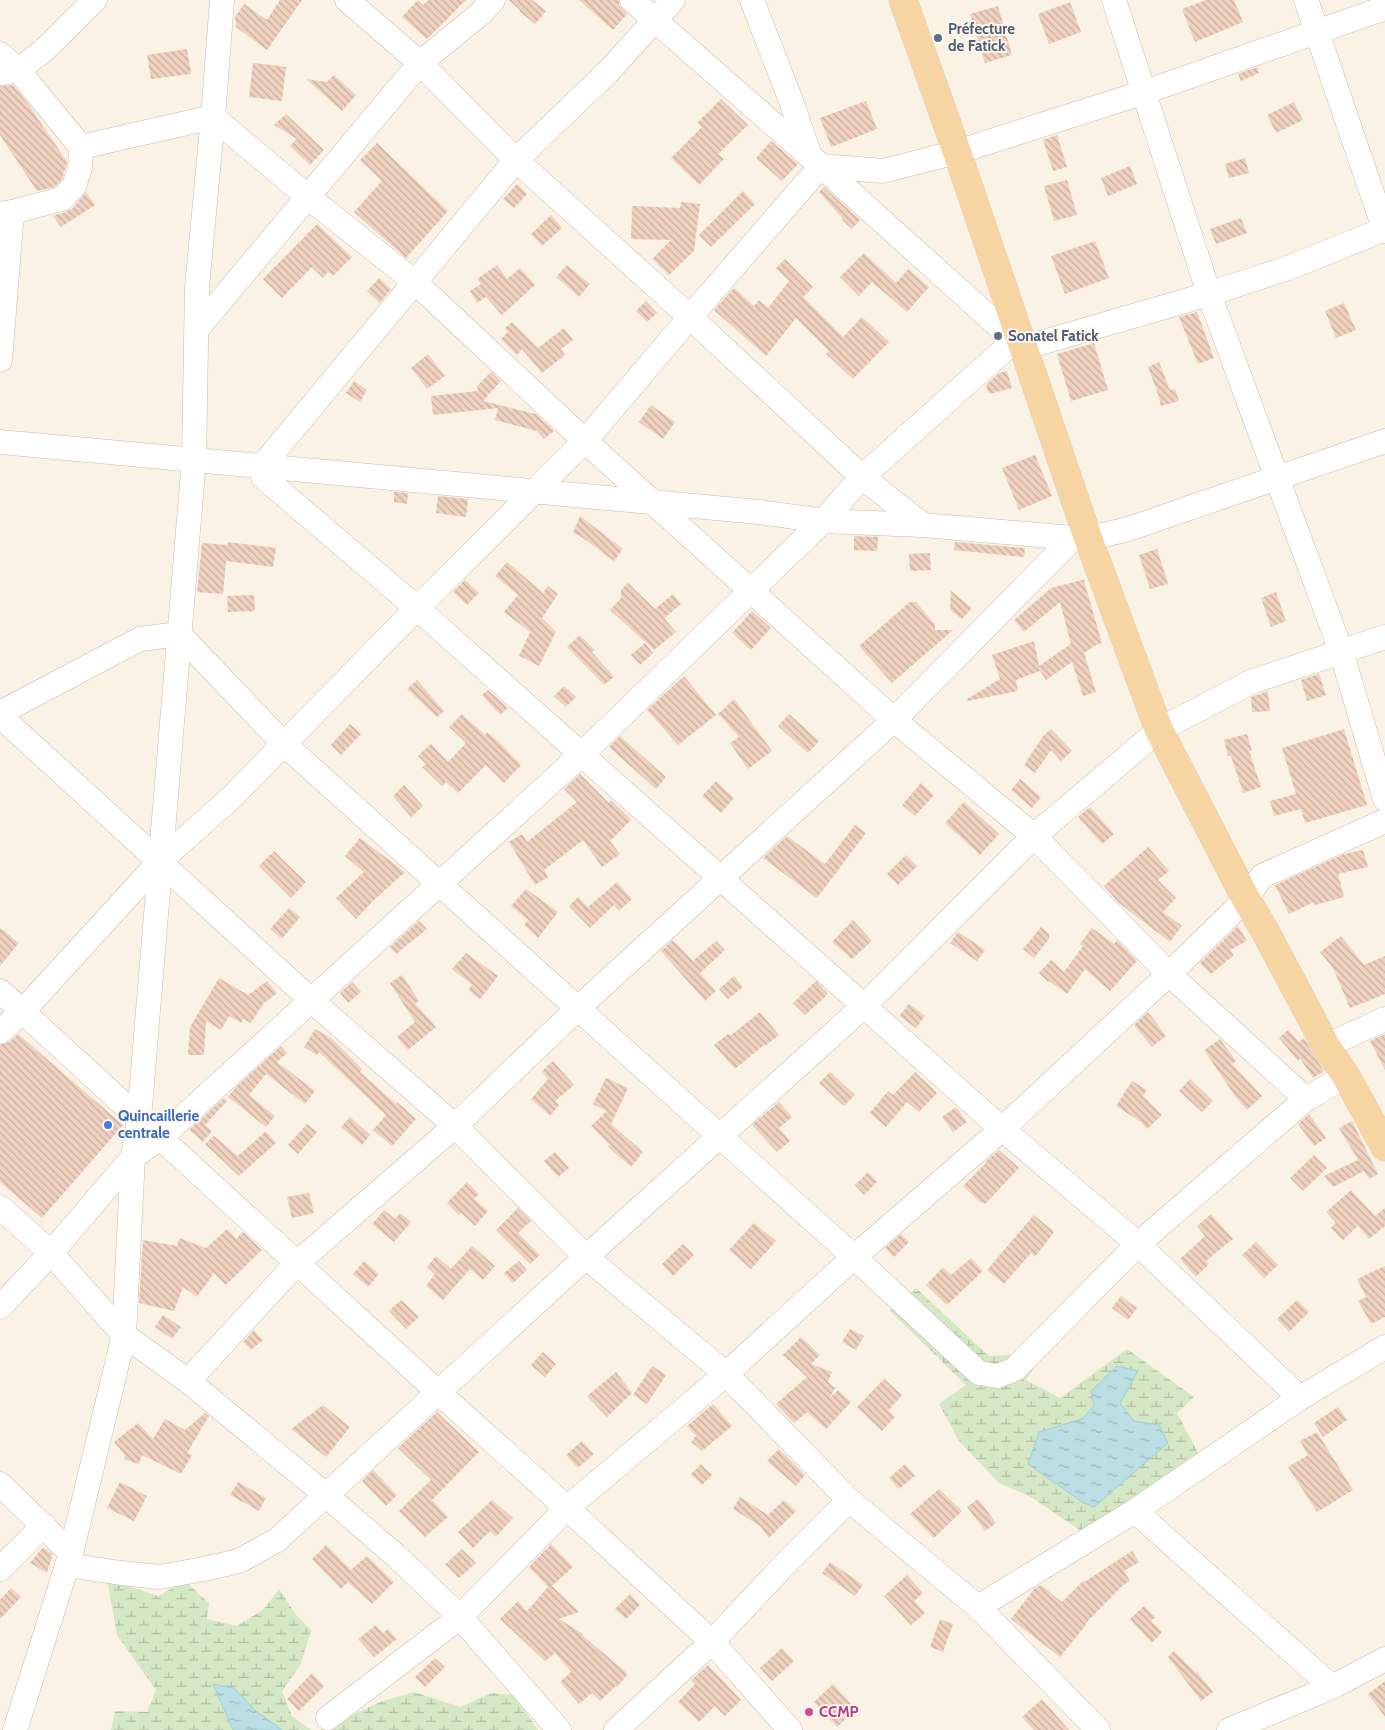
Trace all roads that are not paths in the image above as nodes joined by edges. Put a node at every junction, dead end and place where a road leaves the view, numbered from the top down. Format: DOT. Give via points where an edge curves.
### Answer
graph roads {
  1 [pos="95,0"];
  2 [pos="222,0"];
  3 [pos="347,0"];
  4 [pos="493,0"];
  5 [pos="632,0"];
  6 [pos="673,0"];
  7 [pos="752,0"];
  8 [pos="902,0"];
  9 [pos="1114,0"];
  10 [pos="1306,0"];
  11 [pos="1385,8"];
  12 [pos="654,21"];
  13 [pos="1316,31"];
  14 [pos="0,54"];
  15 [pos="420,63"];
  16 [pos="9,72"];
  17 [pos="1145,92"];
  18 [pos="213,118"];
  19 [pos="81,147"];
  20 [pos="957,152"];
  21 [pos="516,160"];
  22 [pos="816,162"];
  23 [pos="308,197"];
  24 [pos="6,213"];
  25 [pos="1385,229"];
  26 [pos="415,282"];
  27 [pos="1209,294"];
  28 [pos="690,316"];
  29 [pos="197,330"];
  30 [pos="1019,344"];
  31 [pos="0,360"];
  32 [pos="586,441"];
  33 [pos="1385,441"];
  34 [pos="0,442"];
  35 [pos="194,459"];
  36 [pos="263,465"];
  37 [pos="862,478"];
  38 [pos="1276,478"];
  39 [pos="535,491"];
  40 [pos="652,502"];
  41 [pos="823,521"];
  42 [pos="923,526"];
  43 [pos="1081,538"];
  44 [pos="751,591"];
  45 [pos="417,608"];
  46 [pos="179,634"];
  47 [pos="1385,637"];
  48 [pos="1341,652"];
  49 [pos="0,714"];
  50 [pos="894,720"];
  51 [pos="1159,730"];
  52 [pos="284,744"];
  53 [pos="582,754"];
  54 [pos="1385,799"];
  55 [pos="1385,821"];
  56 [pos="1034,836"];
  57 [pos="160,861"];
  58 [pos="721,878"];
  59 [pos="440,883"];
  60 [pos="1246,900"];
  61 [pos="1169,974"];
  62 [pos="0,991"];
  63 [pos="311,1000"];
  64 [pos="864,1006"];
  65 [pos="578,1008"];
  66 [pos="22,1012"];
  67 [pos="1385,1019"];
  68 [pos="0,1032"];
  69 [pos="1326,1046"];
  70 [pos="1346,1076"];
  71 [pos="1306,1099"];
  72 [pos="139,1119"];
  73 [pos="455,1126"];
  74 [pos="1002,1129"];
  75 [pos="720,1137"];
  76 [pos="160,1138"];
  77 [pos="1385,1148"];
  78 [pos="133,1157"];
  79 [pos="0,1207"];
  80 [pos="1138,1244"];
  81 [pos="51,1253"];
  82 [pos="586,1256"];
  83 [pos="854,1257"];
  84 [pos="297,1263"];
  85 [pos="0,1307"];
  86 [pos="124,1335"];
  87 [pos="1385,1347"];
  88 [pos="726,1374"];
  89 [pos="188,1381"];
  90 [pos="439,1393"];
  91 [pos="1300,1398"];
  92 [pos="0,1484"];
  93 [pos="327,1496"];
  94 [pos="849,1500"];
  95 [pos="567,1508"];
  96 [pos="1135,1511"];
  97 [pos="44,1525"];
  98 [pos="69,1559"];
  99 [pos="0,1569"];
  100 [pos="978,1607"];
  101 [pos="460,1617"];
  102 [pos="712,1642"];
  103 [pos="1385,1659"];
  104 [pos="1332,1687"];
  105 [pos="328,1718"];
  106 [pos="14,1730"];
  107 [pos="559,1730"];
  108 [pos="616,1730"];
  109 [pos="790,1730"];
  110 [pos="1098,1730"];
  111 [pos="1229,1730"];
  1 -- 16 [label="street" via="42,52"];
  2 -- 18 [label="street"];
  3 -- 15 [label="street"];
  4 -- 15 [label="street"];
  5 -- 12 [label="street"];
  6 -- 12 [label="street"];
  7 -- 22 [label="street"];
  8 -- 20 [label="main road"];
  9 -- 17 [label="street"];
  10 -- 13 [label="street"];
  11 -- 13 [label="street"];
  12 -- 21 [label="street" via="608,72"];
  12 -- 22 [label="street"];
  13 -- 17 [label="street"];
  13 -- 25 [label="street"];
  14 -- 16 [label="street"];
  15 -- 21 [label="street"];
  15 -- 23 [label="street"];
  16 -- 19 [label="street"];
  17 -- 20 [label="street"];
  17 -- 27 [label="street"];
  18 -- 19 [label="street"];
  18 -- 23 [label="street"];
  18 -- 29 [label="street" via="197,287"];
  19 -- 24 [label="street" via="80,168 74,186 62,198"];
  20 -- 22 [label="street" via="883,171"];
  20 -- 30 [label="main road"];
  21 -- 26 [label="street"];
  21 -- 28 [label="street"];
  22 -- 28 [label="street"];
  22 -- 30 [label="street"];
  23 -- 26 [label="street"];
  23 -- 29 [label="street"];
  24 -- 31 [label="street"];
  25 -- 27 [label="street" via="1291,267"];
  26 -- 32 [label="street"];
  26 -- 36 [label="street"];
  27 -- 30 [label="street"];
  27 -- 38 [label="street"];
  28 -- 32 [label="street"];
  28 -- 37 [label="street"];
  29 -- 35 [label="street"];
  30 -- 37 [label="street"];
  30 -- 43 [label="main road"];
  32 -- 39 [label="street"];
  32 -- 40 [label="street"];
  33 -- 38 [label="street"];
  34 -- 35 [label="street"];
  35 -- 36 [label="street"];
  35 -- 46 [label="street"];
  36 -- 39 [label="street"];
  36 -- 45 [label="street" via="263,477"];
  37 -- 41 [label="street"];
  37 -- 42 [label="street"];
  38 -- 43 [label="street" via="1154,520"];
  38 -- 48 [label="street"];
  39 -- 40 [label="street"];
  39 -- 45 [label="street"];
  40 -- 41 [label="street"];
  40 -- 44 [label="street"];
  41 -- 42 [label="street"];
  41 -- 44 [label="street"];
  42 -- 43 [label="street"];
  43 -- 50 [label="street"];
  43 -- 51 [label="main road"];
  44 -- 50 [label="street"];
  44 -- 53 [label="street"];
  45 -- 52 [label="street"];
  45 -- 53 [label="street"];
  46 -- 49 [label="street" via="140,639"];
  46 -- 52 [label="street"];
  46 -- 57 [label="street"];
  47 -- 48 [label="street"];
  48 -- 51 [label="street" via="1251,682"];
  48 -- 54 [label="street"];
  49 -- 57 [label="street"];
  50 -- 56 [label="street"];
  50 -- 58 [label="street"];
  51 -- 56 [label="street"];
  51 -- 60 [label="main road"];
  52 -- 57 [label="street" via="231,798"];
  52 -- 59 [label="street"];
  53 -- 58 [label="street"];
  53 -- 59 [label="street"];
  55 -- 60 [label="street" via="1262,876"];
  56 -- 61 [label="street"];
  56 -- 64 [label="street"];
  57 -- 63 [label="street"];
  57 -- 66 [label="street"];
  57 -- 72 [label="street"];
  58 -- 64 [label="street"];
  58 -- 65 [label="street"];
  59 -- 63 [label="street"];
  59 -- 65 [label="street"];
  60 -- 61 [label="street"];
  60 -- 69 [label="main road"];
  61 -- 71 [label="street"];
  61 -- 74 [label="street"];
  62 -- 66 [label="street"];
  63 -- 73 [label="street"];
  63 -- 76 [label="street"];
  64 -- 74 [label="street"];
  64 -- 75 [label="street"];
  65 -- 73 [label="street"];
  65 -- 75 [label="street"];
  66 -- 68 [label="street"];
  66 -- 72 [label="street"];
  67 -- 69 [label="street"];
  69 -- 70 [label="main road"];
  70 -- 71 [label="street"];
  70 -- 77 [label="main road"];
  71 -- 80 [label="street"];
  72 -- 76 [label="street"];
  72 -- 78 [label="street"];
  73 -- 82 [label="street"];
  73 -- 84 [label="street"];
  74 -- 80 [label="street"];
  74 -- 83 [label="street"];
  75 -- 82 [label="street"];
  75 -- 83 [label="street"];
  76 -- 78 [label="street"];
  76 -- 84 [label="street"];
  78 -- 81 [label="street"];
  78 -- 86 [label="street"];
  79 -- 81 [label="street"];
  80 -- 83 [label="street" via="1015,1369 998,1376 979,1373"];
  80 -- 91 [label="street"];
  81 -- 85 [label="street"];
  81 -- 86 [label="street"];
  82 -- 88 [label="street"];
  82 -- 90 [label="street"];
  83 -- 88 [label="street"];
  84 -- 89 [label="street"];
  84 -- 90 [label="street"];
  86 -- 89 [label="street"];
  86 -- 98 [label="street"];
  87 -- 91 [label="street"];
  88 -- 94 [label="street"];
  88 -- 95 [label="street"];
  89 -- 93 [label="street"];
  90 -- 93 [label="street"];
  90 -- 95 [label="street"];
  91 -- 96 [label="street"];
  92 -- 97 [label="street"];
  93 -- 98 [label="street" via="277,1540 240,1561 159,1576 121,1573"];
  93 -- 101 [label="street" via="395,1554"];
  94 -- 100 [label="street"];
  94 -- 102 [label="street"];
  95 -- 101 [label="street"];
  95 -- 102 [label="street"];
  96 -- 100 [label="street"];
  96 -- 104 [label="street"];
  97 -- 98 [label="street"];
  97 -- 99 [label="street"];
  98 -- 106 [label="street"];
  100 -- 110 [label="street"];
  101 -- 105 [label="street"];
  101 -- 107 [label="street"];
  102 -- 108 [label="street"];
  102 -- 109 [label="street"];
  103 -- 104 [label="street"];
  104 -- 111 [label="street"];
}
